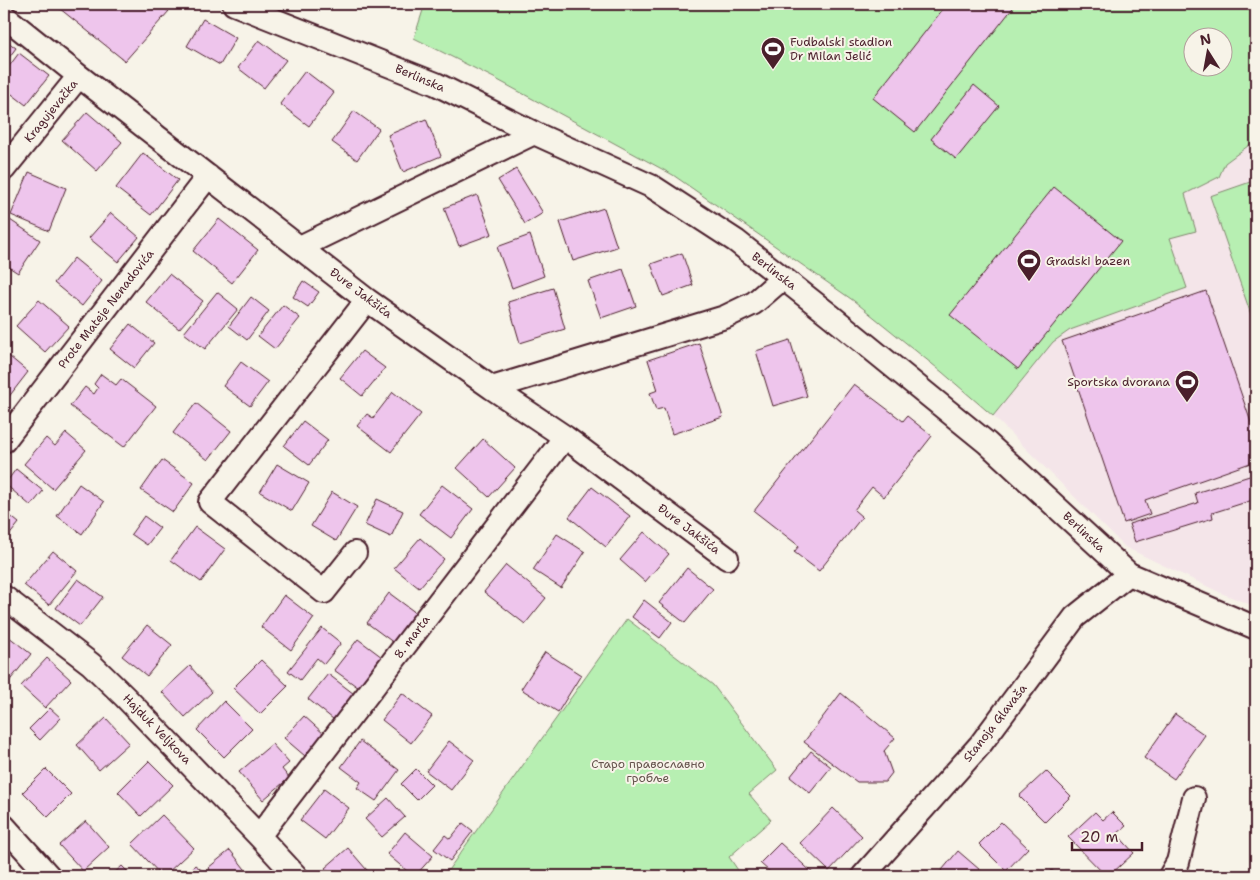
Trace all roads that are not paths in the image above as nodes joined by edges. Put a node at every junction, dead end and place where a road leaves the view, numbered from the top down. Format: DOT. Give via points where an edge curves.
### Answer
graph roads {
  1 [pos="234,4"];
  2 [pos="4,16"];
  3 [pos="79,76"];
  4 [pos="534,133"];
  5 [pos="4,168"];
  6 [pos="208,176"];
  7 [pos="300,247"];
  8 [pos="783,278"];
  9 [pos="367,300"];
  10 [pos="492,388"];
  11 [pos="565,437"];
  12 [pos="4,441"];
  13 [pos="356,552"];
  14 [pos="727,558"];
  15 [pos="1129,574"];
  16 [pos="4,597"];
  17 [pos="1256,628"];
  18 [pos="1194,798"];
  19 [pos="4,826"];
  20 [pos="259,836"];
  21 [pos="49,876"];
  22 [pos="296,876"];
  23 [pos="863,876"];
  24 [pos="1170,876"];
  1 -- 4 [label="street, Berlinska" via="436,84"];
  2 -- 3 [label="street, Đure Jakšića"];
  3 -- 5 [label="street, Kragujevačka"];
  3 -- 6 [label="street, Đure Jakšića"];
  4 -- 7 [label="street"];
  4 -- 8 [label="street, Berlinska" via="653,187 736,241"];
  6 -- 7 [label="street, Đure Jakšića"];
  6 -- 12 [label="street, Prote Mateje Nenadovića"];
  7 -- 9 [label="street, Đure Jakšića"];
  8 -- 10 [label="street" via="754,303 724,317"];
  8 -- 15 [label="street, Berlinska" via="987,443"];
  9 -- 10 [label="street, Đure Jakšića"];
  9 -- 13 [label="street" via="210,502 324,592"];
  10 -- 11 [label="street, Đure Jakšića"];
  11 -- 14 [label="street, Đure Jakšića"];
  11 -- 20 [label="street, 8. marta"];
  15 -- 17 [label="street, Berlinska"];
  15 -- 23 [label="street, Stanoja Glavaša" via="1075,617 980,745"];
  16 -- 20 [label="street, Hajduk Veljkova" via="91,664"];
  18 -- 24 [label="street" via="1178,862"];
  19 -- 21 [label="street"];
  20 -- 22 [label="street, Hajduk Veljkova"];
}
